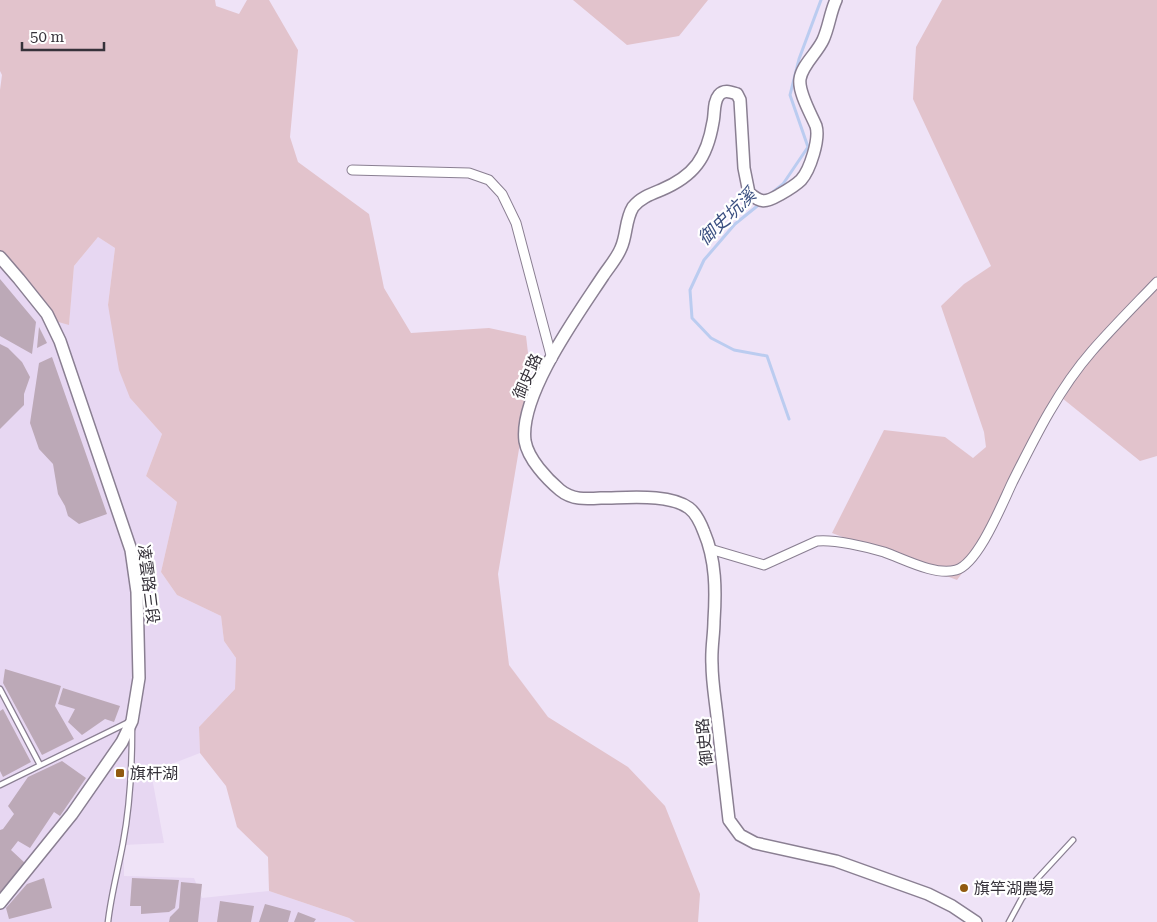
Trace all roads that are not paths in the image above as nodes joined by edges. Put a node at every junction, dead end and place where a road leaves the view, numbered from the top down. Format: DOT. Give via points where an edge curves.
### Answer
graph roads {
  1 [pos="836,0"];
  2 [pos="352,170"];
  3 [pos="0,257"];
  4 [pos="1157,282"];
  5 [pos="552,359"];
  6 [pos="710,549"];
  7 [pos="0,690"];
  8 [pos="132,721"];
  9 [pos="40,766"];
  10 [pos="0,785"];
  11 [pos="1073,840"];
  12 [pos="0,902"];
  13 [pos="108,922"];
  14 [pos="976,922"];
  15 [pos="1009,922"];
  1 -- 5 [label="street, 御史路" via="824,38 800,80 817,129 815,149 801,179 786,191 763,200 749,193 744,168 740,100 731,92 719,95 703,154 695,169 635,205 628,215 623,246"];
  2 -- 5 [label="street" via="469,173 489,180 502,194 516,222"];
  3 -- 8 [label="street, 凌雲路三段" via="47,314 60,341 131,550 139,634 138,678"];
  4 -- 6 [label="street" via="1091,351 1070,379 1039,429 983,542 966,566 955,571 937,571 882,552 826,540 764,565"];
  5 -- 6 [label="street, 御史路" via="539,381 526,422 525,442 536,466 566,495 580,499 638,497 682,504 696,515"];
  6 -- 14 [label="street, 御史路" via="715,580 712,663 729,820 734,829 755,843 836,861 928,894"];
  7 -- 9 [label="lane"];
  8 -- 9 [label="lane"];
  8 -- 12 [label="street, 凌雲路三段" via="122,742 72,814"];
  8 -- 13 [label="lane" via="132,760 123,842"];
  9 -- 10 [label="lane"];
  11 -- 15 [label="lane" via="1022,898"];
}
